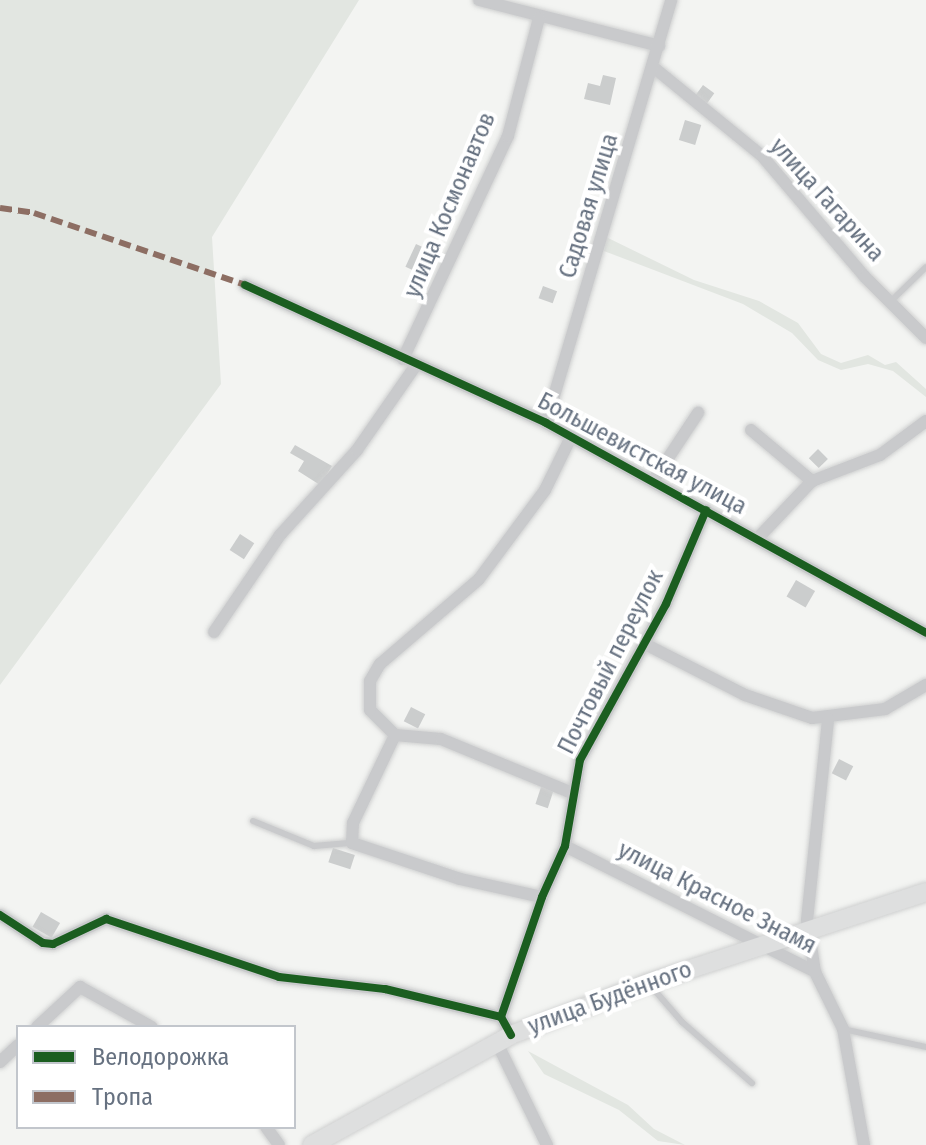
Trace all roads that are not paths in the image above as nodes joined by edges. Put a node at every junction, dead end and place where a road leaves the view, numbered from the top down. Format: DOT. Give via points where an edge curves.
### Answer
graph roads {
  1 [pos="479,0"];
  2 [pos="671,0"];
  3 [pos="539,18"];
  4 [pos="659,46"];
  5 [pos="653,67"];
  6 [pos="926,267"];
  7 [pos="245,285"];
  8 [pos="890,302"];
  9 [pos="926,338"];
  10 [pos="403,359"];
  11 [pos="416,365"];
  12 [pos="698,413"];
  13 [pos="926,421"];
  14 [pos="546,423"];
  15 [pos="751,430"];
  16 [pos="571,437"];
  17 [pos="653,481"];
  18 [pos="812,481"];
  19 [pos="706,510"];
  20 [pos="758,538"];
  21 [pos="214,632"];
  22 [pos="926,633"];
  23 [pos="645,644"];
  24 [pos="926,685"];
  25 [pos="828,719"];
  26 [pos="395,735"];
  27 [pos="572,793"];
  28 [pos="253,821"];
  29 [pos="352,843"];
  30 [pos="565,846"];
  31 [pos="926,892"];
  32 [pos="542,897"];
  33 [pos="0,915"];
  34 [pos="808,929"];
  35 [pos="766,943"];
  36 [pos="815,972"];
  37 [pos="648,983"];
  38 [pos="501,1017"];
  39 [pos="39,1025"];
  40 [pos="148,1025"];
  41 [pos="843,1029"];
  42 [pos="504,1039"];
  43 [pos="16,1047"];
  44 [pos="926,1047"];
  45 [pos="0,1062"];
  46 [pos="752,1083"];
  47 [pos="312,1145"];
  48 [pos="547,1145"];
  49 [pos="864,1145"];
  1 -- 3 [label="street"];
  2 -- 4 [label="street, Садовая улица"];
  3 -- 4 [label="street"];
  3 -- 10 [label="street, улица Космонавтов" via="508,136"];
  4 -- 5 [label="street, Садовая улица"];
  5 -- 8 [label="street, улица Гагарина" via="762,156"];
  5 -- 14 [label="street, Садовая улица"];
  6 -- 8 [label="lane"];
  7 -- 10 [label="street, Большевистская улица"];
  8 -- 9 [label="street, улица Гагарина"];
  10 -- 11 [label="street, Большевистская улица"];
  11 -- 14 [label="street, Большевистская улица"];
  11 -- 21 [label="street" via="357,450 280,535"];
  12 -- 17 [label="street"];
  13 -- 18 [label="street" via="880,455"];
  14 -- 16 [label="street, Большевистская улица"];
  15 -- 18 [label="street"];
  16 -- 17 [label="street, Большевистская улица"];
  16 -- 26 [label="street" via="545,490 479,579 380,664 370,681 370,710"];
  17 -- 19 [label="street, Большевистская улица"];
  18 -- 20 [label="street"];
  19 -- 20 [label="street, Большевистская улица"];
  19 -- 23 [label="street, Почтовый переулок"];
  20 -- 22 [label="street, Большевистская улица"];
  23 -- 25 [label="street" via="745,695 795,714"];
  23 -- 27 [label="street, Почтовый переулок" via="580,760"];
  24 -- 25 [label="street" via="885,709"];
  25 -- 34 [label="street"];
  26 -- 27 [label="street" via="441,739"];
  26 -- 29 [label="street" via="353,823"];
  27 -- 30 [label="street, Почтовый переулок"];
  28 -- 29 [label="lane" via="314,846"];
  29 -- 32 [label="street" via="460,879"];
  30 -- 32 [label="street, Почтовый переулок"];
  30 -- 35 [label="street, улица Красное Знамя"];
  31 -- 34 [label="main road, улица Будённого"];
  32 -- 38 [label="street, Почтовый переулок"];
  33 -- 38 [label="street" via="43,943 53,944 106,919 279,977 385,989"];
  34 -- 35 [label="main road, улица Будённого"];
  34 -- 36 [label="street"];
  35 -- 36 [label="street, улица Красное Знамя"];
  35 -- 37 [label="main road, улица Будённого"];
  36 -- 41 [label="street, улица Красное Знамя"];
  37 -- 42 [label="main road, улица Будённого"];
  37 -- 46 [label="lane" via="682,1022"];
  38 -- 42 [label="street"];
  39 -- 40 [label="street" via="80,987"];
  41 -- 44 [label="lane"];
  41 -- 49 [label="street, улица Красное Знамя"];
  42 -- 47 [label="main road, улица Будённого"];
  42 -- 48 [label="street"];
  43 -- 45 [label="street"];
}
